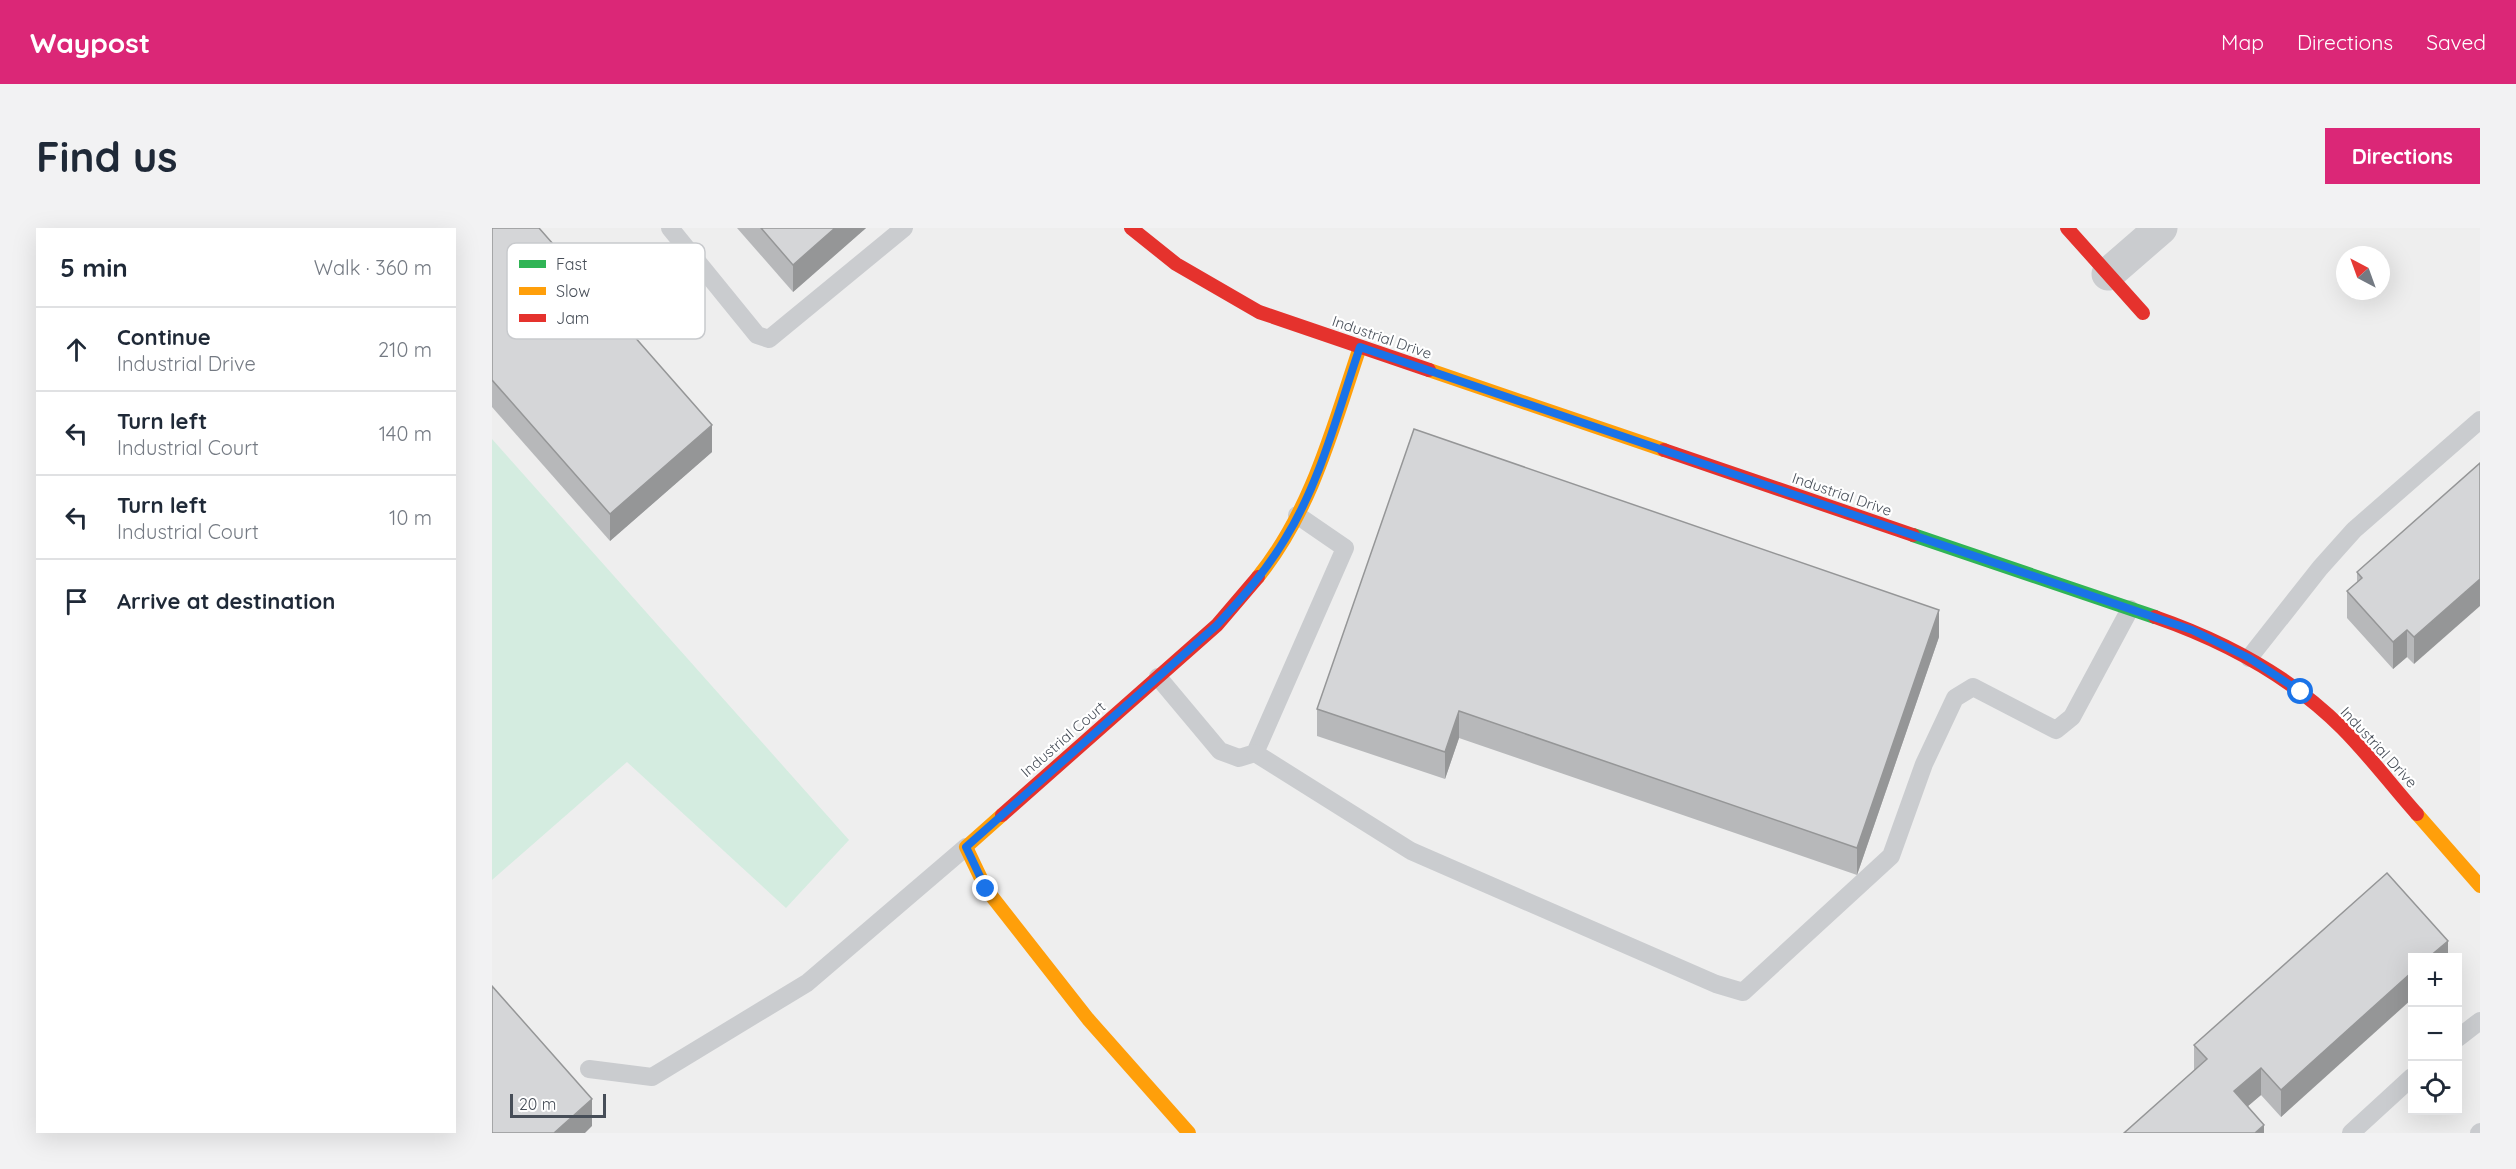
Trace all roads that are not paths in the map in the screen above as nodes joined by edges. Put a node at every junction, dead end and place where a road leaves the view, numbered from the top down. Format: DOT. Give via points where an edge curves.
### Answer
graph roads {
  1 [pos="670,228"];
  2 [pos="904,228"];
  3 [pos="1131,228"];
  4 [pos="2067,228"];
  5 [pos="2161,228"];
  6 [pos="682,243"];
  7 [pos="705,271"];
  8 [pos="2108,274"];
  9 [pos="2143,313"];
  10 [pos="1360,347"];
  11 [pos="2480,420"];
  12 [pos="1297,515"];
  13 [pos="2130,609"];
  14 [pos="2249,658"];
  15 [pos="1158,677"];
  16 [pos="1255,753"];
  17 [pos="966,847"];
  18 [pos="2480,886"];
  19 [pos="589,1069"];
  20 [pos="2408,1081"];
  21 [pos="1189,1133"];
  22 [pos="2351,1133"];
  1 -- 6 [label="lane"];
  2 -- 7 [label="lane" via="769,339 757,335"];
  3 -- 10 [label="street, Industrial Drive" via="1208,285 1259,312"];
  4 -- 8 [label="street"];
  5 -- 8 [label="street"];
  8 -- 9 [label="street"];
  10 -- 12 [label="street, Industrial Court" via="1313,484"];
  10 -- 13 [label="street, Industrial Drive"];
  11 -- 14 [label="lane" via="2354,530"];
  12 -- 15 [label="street, Industrial Court" via="1253,587"];
  12 -- 16 [label="lane" via="1345,548"];
  13 -- 14 [label="street, Industrial Drive" via="2192,630"];
  13 -- 16 [label="lane" via="2072,717 2056,730 1973,687 1955,698 1924,764 1891,856 1743,992 1716,984 1411,851"];
  14 -- 18 [label="street, Industrial Drive" via="2301,692 2342,729"];
  15 -- 16 [label="lane" via="1220,751 1239,758"];
  15 -- 17 [label="street, Industrial Court"];
  17 -- 19 [label="lane" via="807,983 652,1077"];
  17 -- 21 [label="street" via="986,889 1088,1019"];
  20 -- 22 [label="lane"];
}
